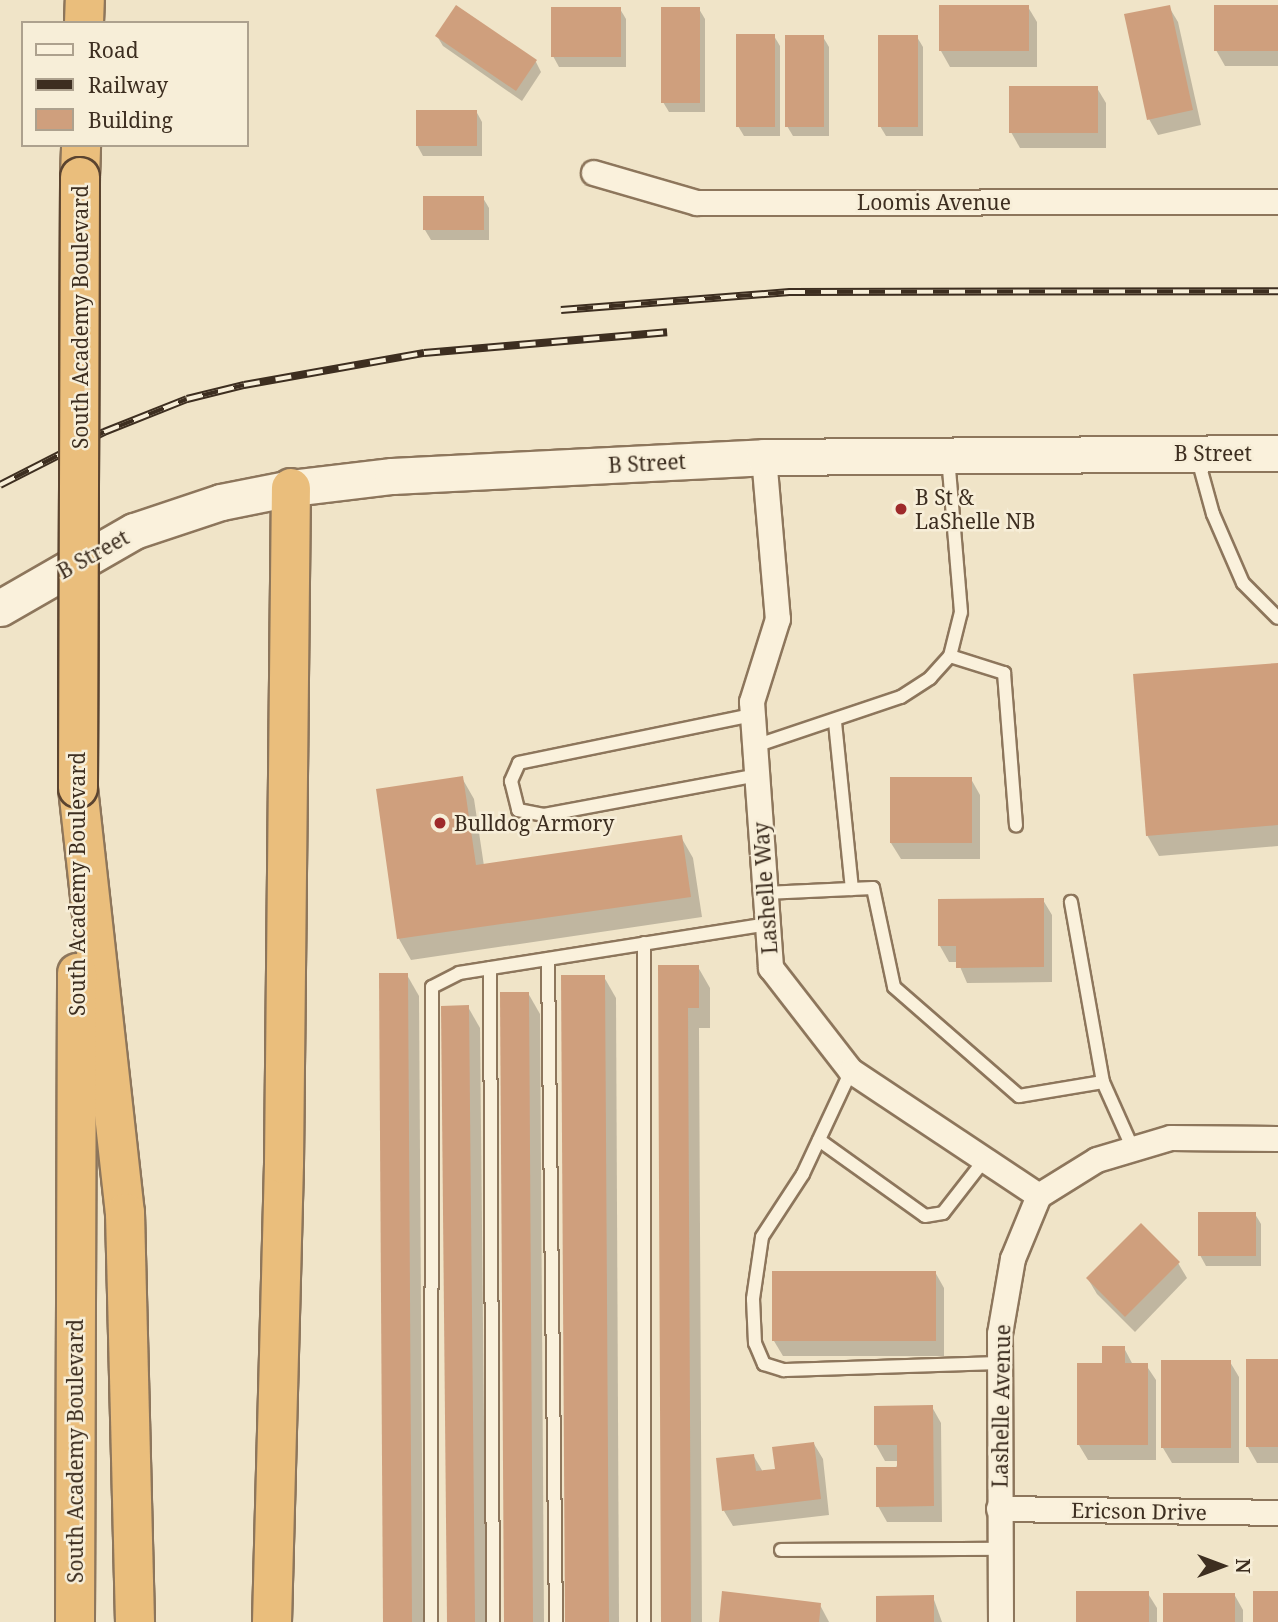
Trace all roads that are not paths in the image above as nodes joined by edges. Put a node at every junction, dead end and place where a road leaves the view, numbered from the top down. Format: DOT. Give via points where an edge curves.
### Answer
graph roads {
  1 [pos="85,0"];
  2 [pos="84,21"];
  3 [pos="81,161"];
  4 [pos="594,173"];
  5 [pos="1278,202"];
  6 [pos="1196,453"];
  7 [pos="1278,453"];
  8 [pos="948,454"];
  9 [pos="765,457"];
  10 [pos="291,488"];
  11 [pos="0,608"];
  12 [pos="1278,618"];
  13 [pos="950,656"];
  14 [pos="752,715"];
  15 [pos="835,722"];
  16 [pos="755,747"];
  17 [pos="757,775"];
  18 [pos="78,788"];
  19 [pos="1016,826"];
  20 [pos="852,889"];
  21 [pos="765,893"];
  22 [pos="1071,902"];
  23 [pos="768,923"];
  24 [pos="644,943"];
  25 [pos="548,959"];
  26 [pos="490,968"];
  27 [pos="851,1071"];
  28 [pos="1103,1082"];
  29 [pos="1278,1139"];
  30 [pos="819,1140"];
  31 [pos="1133,1149"];
  32 [pos="985,1159"];
  33 [pos="1039,1196"];
  34 [pos="1000,1363"];
  35 [pos="999,1509"];
  36 [pos="1278,1513"];
  37 [pos="1000,1549"];
  38 [pos="781,1550"];
  39 [pos="75,1622"];
  40 [pos="135,1622"];
  41 [pos="272,1622"];
  42 [pos="431,1622"];
  43 [pos="493,1622"];
  44 [pos="556,1622"];
  45 [pos="644,1622"];
  46 [pos="1001,1622"];
  1 -- 2 [label="highway"];
  3 -- 18 [label="highway, South Academy Boulevard, bridge"];
  4 -- 5 [label="street, Loomis Avenue" via="697,202"];
  6 -- 7 [label="main road, B Street"];
  6 -- 8 [label="main road, B Street"];
  6 -- 12 [label="lane" via="1213,514 1242,583"];
  8 -- 9 [label="main road, B Street"];
  8 -- 13 [label="lane" via="961,612"];
  9 -- 10 [label="main road, B Street" via="392,477"];
  9 -- 14 [label="street, Lashelle Way" via="778,619"];
  10 -- 11 [label="main road, B Street" via="221,502 134,531"];
  10 -- 41 [label="highway" via="285,1164"];
  13 -- 15 [label="lane" via="930,678 901,697"];
  13 -- 19 [label="lane" via="1004,673"];
  14 -- 16 [label="street, Lashelle Way"];
  14 -- 17 [label="lane" via="519,763 511,781 518,810 544,815"];
  15 -- 16 [label="lane"];
  15 -- 20 [label="lane"];
  16 -- 17 [label="street, Lashelle Way"];
  17 -- 21 [label="street, Lashelle Way"];
  18 -- 39 [label="highway, South Academy Boulevard"];
  18 -- 40 [label="highway" via="125,1213"];
  20 -- 21 [label="lane"];
  20 -- 28 [label="lane" via="873,888 894,988 1019,1096"];
  21 -- 23 [label="street, Lashelle Way"];
  22 -- 28 [label="lane"];
  23 -- 24 [label="lane"];
  23 -- 27 [label="street, Lashelle Way" via="771,968"];
  24 -- 25 [label="lane"];
  24 -- 45 [label="lane"];
  25 -- 26 [label="lane"];
  25 -- 44 [label="lane"];
  26 -- 42 [label="lane" via="459,973 432,987"];
  26 -- 43 [label="lane"];
  27 -- 30 [label="lane"];
  27 -- 32 [label="street, Lashelle Way"];
  28 -- 31 [label="lane"];
  29 -- 31 [label="street" via="1171,1138"];
  30 -- 32 [label="lane" via="925,1216 943,1213"];
  30 -- 34 [label="lane" via="762,1237 753,1298 755,1343 765,1364 784,1370"];
  31 -- 33 [label="street" via="1097,1160"];
  32 -- 33 [label="street, Lashelle Way"];
  33 -- 34 [label="street, Lashelle Avenue" via="1013,1259 1000,1334"];
  34 -- 35 [label="street, Lashelle Avenue"];
  35 -- 36 [label="street, Ericson Drive"];
  35 -- 37 [label="street, Lashelle Avenue"];
  37 -- 38 [label="lane"];
  37 -- 46 [label="street, Lashelle Avenue"];
}
